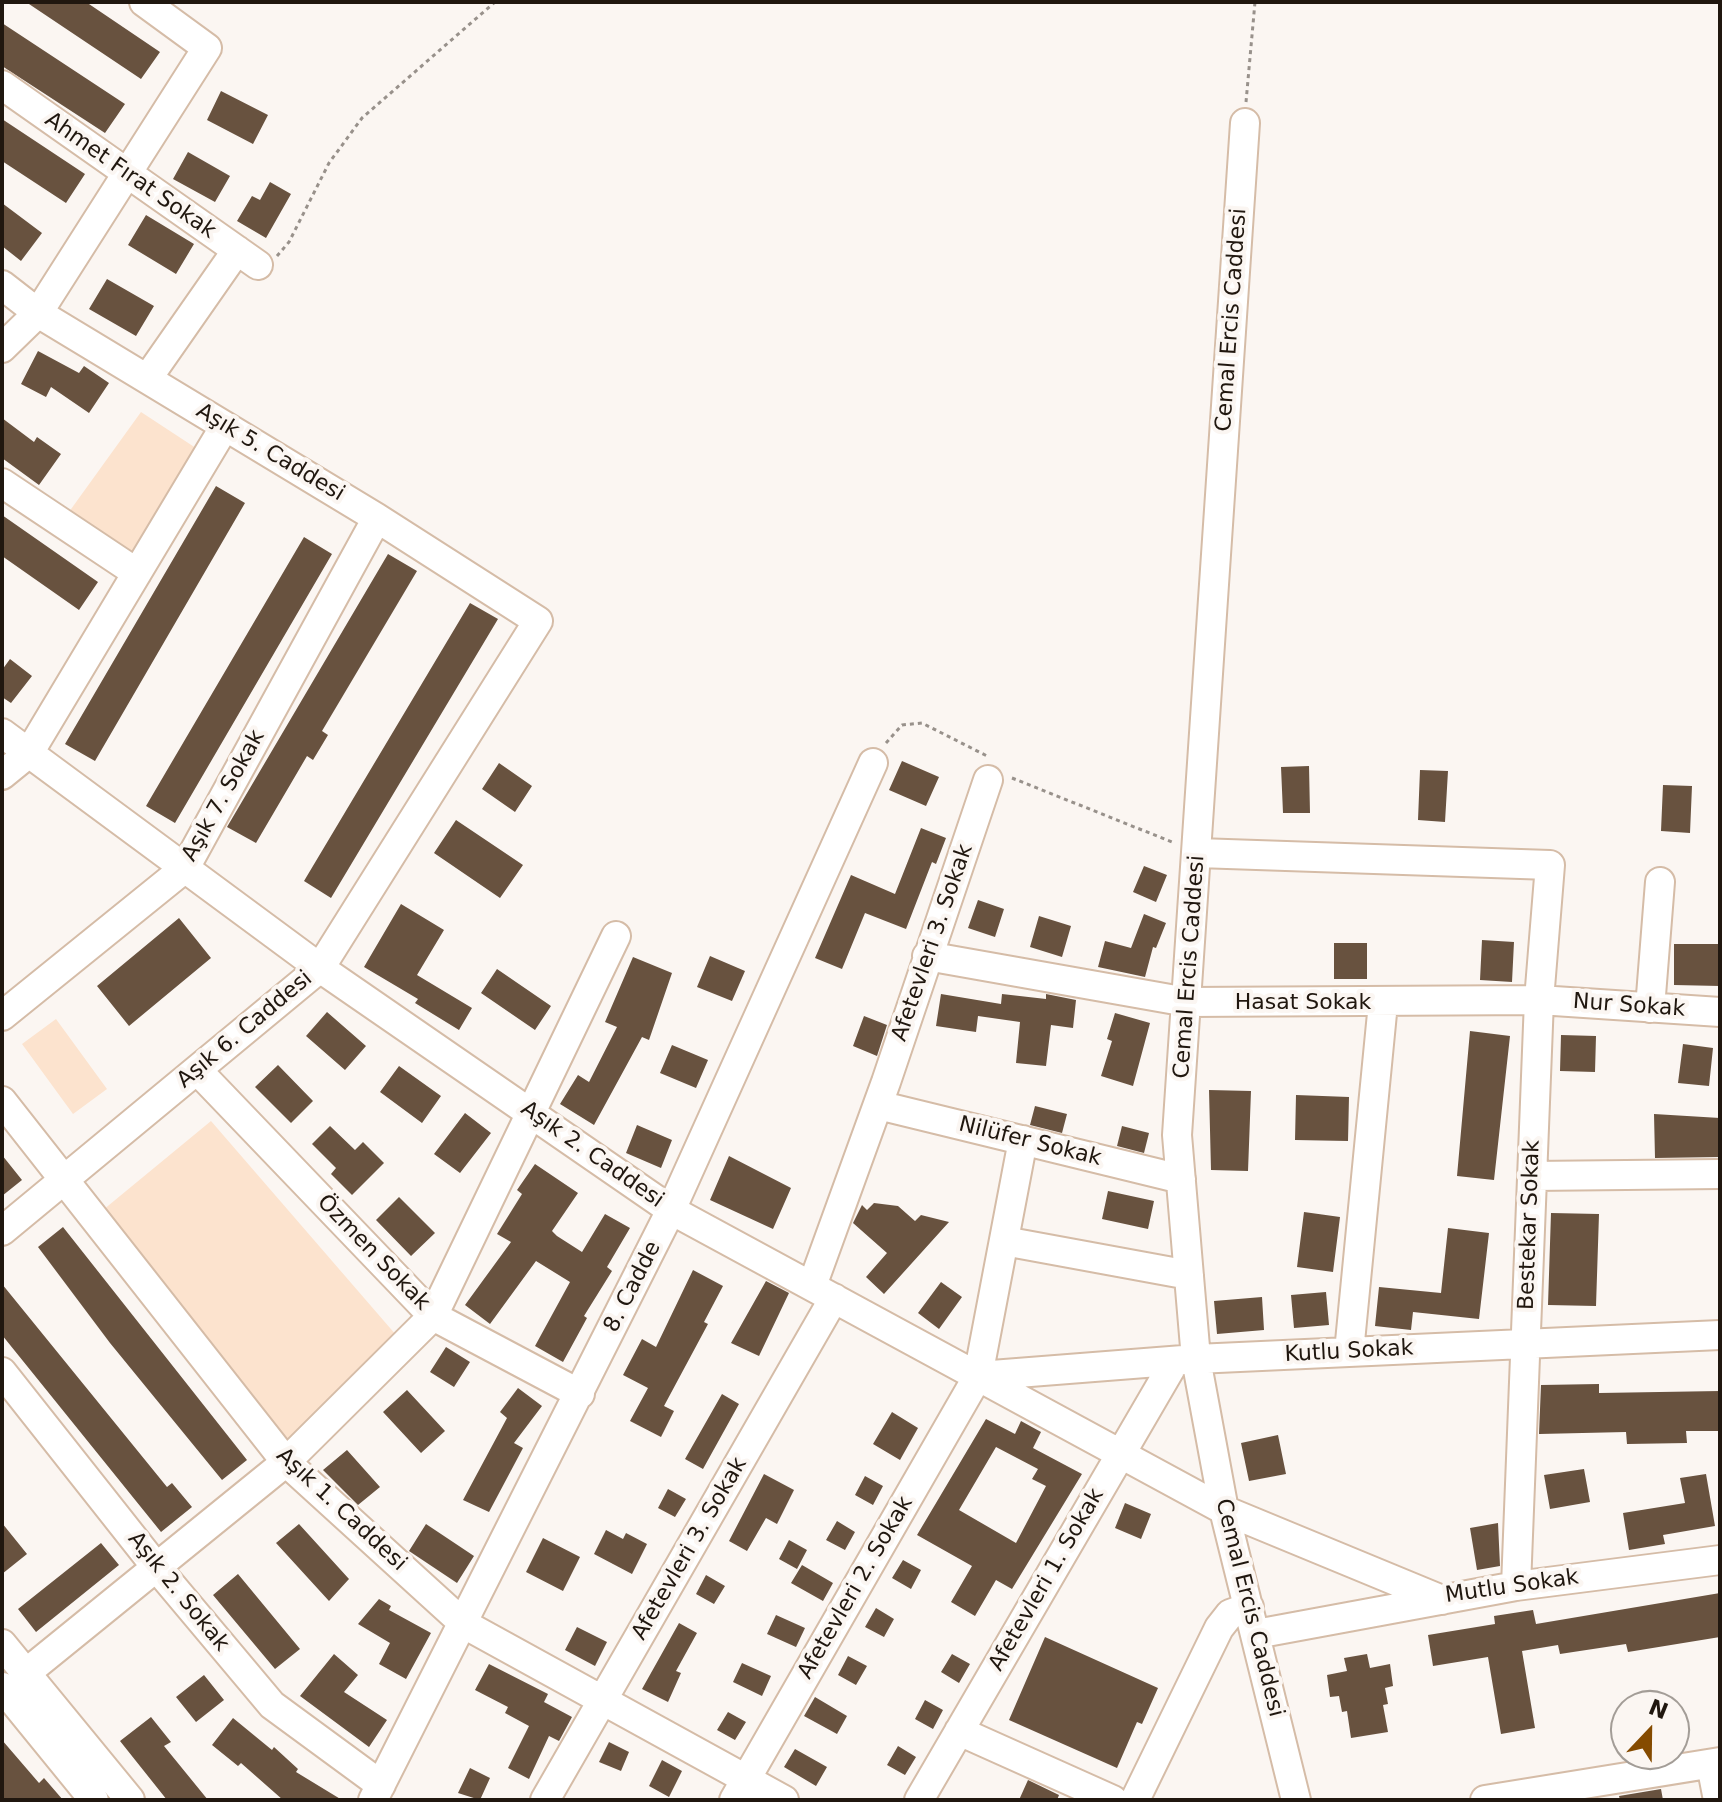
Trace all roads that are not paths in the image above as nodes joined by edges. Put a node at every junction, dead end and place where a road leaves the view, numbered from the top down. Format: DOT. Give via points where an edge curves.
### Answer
graph roads {
  1 [pos="144,2"];
  2 [pos="2,85"];
  3 [pos="1245,123"];
  4 [pos="127,174"];
  5 [pos="2,285"];
  6 [pos="38,313"];
  7 [pos="2,348"];
  8 [pos="147,379"];
  9 [pos="225,426"];
  10 [pos="2,483"];
  11 [pos="377,518"];
  12 [pos="137,573"];
  13 [pos="538,621"];
  14 [pos="2,733"];
  15 [pos="29,753"];
  16 [pos="873,763"];
  17 [pos="997,772"];
  18 [pos="2,775"];
  19 [pos="1198,853"];
  20 [pos="185,868"];
  21 [pos="1660,882"];
  22 [pos="616,936"];
  23 [pos="927,956"];
  24 [pos="320,968"];
  25 [pos="1539,1000"];
  26 [pos="1187,1002"];
  27 [pos="1383,1003"];
  28 [pos="1650,1008"];
  29 [pos="1720,1012"];
  30 [pos="2,1016"];
  31 [pos="197,1070"];
  32 [pos="2,1101"];
  33 [pos="878,1105"];
  34 [pos="530,1113"];
  35 [pos="1023,1140"];
  36 [pos="1720,1174"];
  37 [pos="1532,1176"];
  38 [pos="1181,1179"];
  39 [pos="65,1180"];
  40 [pos="671,1210"];
  41 [pos="2,1231"];
  42 [pos="1004,1241"];
  43 [pos="1189,1275"];
  44 [pos="823,1292"];
  45 [pos="433,1316"];
  46 [pos="1720,1335"];
  47 [pos="1526,1345"];
  48 [pos="1349,1352"];
  49 [pos="1186,1360"];
  50 [pos="2,1372"];
  51 [pos="978,1376"];
  52 [pos="580,1394"];
  53 [pos="1121,1454"];
  54 [pos="286,1462"];
  55 [pos="1224,1510"];
  56 [pos="1720,1560"];
  57 [pos="157,1568"];
  58 [pos="1516,1586"];
  59 [pos="1442,1600"];
  60 [pos="1252,1620"];
  61 [pos="464,1624"];
  62 [pos="2,1644"];
  63 [pos="14,1680"];
  64 [pos="603,1700"];
  65 [pos="959,1731"];
  66 [pos="1715,1763"];
  67 [pos="740,1790"];
  68 [pos="1604,1790"];
  69 [pos="377,1792"];
  70 [pos="1499,1799"];
  71 [pos="94,1800"];
  72 [pos="130,1800"];
  73 [pos="545,1800"];
  74 [pos="784,1800"];
  75 [pos="919,1800"];
  76 [pos="1113,1800"];
  77 [pos="1135,1800"];
  78 [pos="1296,1800"];
  79 [pos="1718,1800"];
  1 -- 4 [label="street" via="207,48"];
  2 -- 4 [label="street, Ahmet Fırat Sokak"];
  3 -- 19 [label="street, Cemal Ercis Caddesi"];
  4 -- 6 [label="street"];
  4 -- 8 [label="street, Ahmet Fırat Sokak" via="248,258"];
  5 -- 6 [label="street, Aşık 5. Caddesi"];
  6 -- 7 [label="street"];
  6 -- 8 [label="street, Aşık 5. Caddesi"];
  8 -- 9 [label="street, Aşık 5. Caddesi"];
  9 -- 11 [label="street, Aşık 5. Caddesi"];
  9 -- 12 [label="street"];
  10 -- 12 [label="street"];
  11 -- 13 [label="street, Aşık 5. Caddesi"];
  11 -- 20 [label="street, Aşık 7. Sokak"];
  12 -- 15 [label="street"];
  13 -- 24 [label="street, Aşık 6. Caddesi"];
  14 -- 15 [label="street, Aşık 2. Caddesi"];
  15 -- 18 [label="street"];
  15 -- 20 [label="street, Aşık 2. Caddesi"];
  16 -- 40 [label="street, 8. Cadde"];
  17 -- 23 [label="street, Afetevleri 3. Sokak"];
  19 -- 25 [label="street, Bestekar Sokak" via="1550,865"];
  19 -- 26 [label="street, Cemal Ercis Caddesi"];
  20 -- 24 [label="street, Aşık 2. Caddesi"];
  20 -- 30 [label="street, Aşık 7. Sokak"];
  21 -- 28 [label="street"];
  22 -- 34 [label="street"];
  23 -- 26 [label="street, Hasat Sokak"];
  23 -- 33 [label="street, Afetevleri 3. Sokak"];
  24 -- 31 [label="street, Aşık 6. Caddesi"];
  24 -- 34 [label="street, Aşık 2. Caddesi"];
  25 -- 27 [label="street, Hasat Sokak"];
  25 -- 28 [label="street, Nur Sokak"];
  25 -- 37 [label="street, Bestekar Sokak"];
  26 -- 27 [label="street, Hasat Sokak"];
  26 -- 38 [label="street, Cemal Ercis Caddesi" via="1177,1135"];
  27 -- 48 [label="street"];
  28 -- 29 [label="street, Nur Sokak"];
  31 -- 39 [label="street, Aşık 6. Caddesi"];
  31 -- 45 [label="street, Özmen Sokak"];
  32 -- 39 [label="street, Aşık 1. Caddesi"];
  33 -- 35 [label="street, Nilüfer Sokak"];
  33 -- 44 [label="street, Afetevleri 3. Sokak"];
  34 -- 40 [label="street, Aşık 2. Caddesi"];
  34 -- 45 [label="street"];
  35 -- 38 [label="street, Nilüfer Sokak"];
  35 -- 42 [label="street, Afetevleri 2. Sokak"];
  36 -- 37 [label="street"];
  37 -- 47 [label="street, Bestekar Sokak"];
  38 -- 43 [label="street, Cemal Ercis Caddesi"];
  39 -- 41 [label="street, Aşık 6. Caddesi"];
  39 -- 54 [label="street, Aşık 1. Caddesi"];
  40 -- 44 [label="street, Aşık 2. Caddesi"];
  40 -- 52 [label="street, 8. Cadde"];
  42 -- 43 [label="street"];
  42 -- 51 [label="street, Afetevleri 2. Sokak"];
  43 -- 49 [label="street, Cemal Ercis Caddesi"];
  44 -- 51 [label="street, Aşık 2. Caddesi"];
  44 -- 64 [label="street, Afetevleri 3. Sokak"];
  45 -- 52 [label="street, Özmen Sokak"];
  45 -- 54 [label="street"];
  46 -- 47 [label="street, Kutlu Sokak"];
  47 -- 48 [label="street, Kutlu Sokak"];
  47 -- 58 [label="street, Bestekar Sokak"];
  48 -- 49 [label="street, Kutlu Sokak"];
  49 -- 51 [label="street, Kutlu Sokak"];
  49 -- 53 [label="street, Afetevleri 1. Sokak"];
  49 -- 55 [label="street, Cemal Ercis Caddesi"];
  50 -- 57 [label="street, Aşık 2. Sokak"];
  51 -- 53 [label="street, Aşık 2. Caddesi"];
  51 -- 67 [label="street, Afetevleri 2. Sokak"];
  52 -- 61 [label="street, 8. Cadde"];
  53 -- 55 [label="street, Aşık 2. Caddesi"];
  53 -- 65 [label="street, Afetevleri 1. Sokak"];
  54 -- 57 [label="street"];
  54 -- 61 [label="street, Aşık 1. Caddesi"];
  55 -- 59 [label="street, Mutlu Sokak"];
  55 -- 60 [label="street, Cemal Ercis Caddesi"];
  56 -- 58 [label="street, Mutlu Sokak"];
  57 -- 63 [label="street"];
  57 -- 69 [label="street, Aşık 2. Sokak" via="272,1705"];
  58 -- 59 [label="street, Mutlu Sokak"];
  59 -- 60 [label="street"];
  60 -- 77 [label="street" via="1230,1614 1219,1628"];
  60 -- 78 [label="street, Cemal Ercis Caddesi"];
  61 -- 64 [label="street, Aşık 1. Caddesi"];
  61 -- 69 [label="street, 8. Cadde"];
  62 -- 63 [label="street"];
  63 -- 71 [label="street"];
  63 -- 72 [label="street"];
  64 -- 67 [label="street, Aşık 1. Caddesi"];
  64 -- 73 [label="street, Afetevleri 3. Sokak"];
  65 -- 75 [label="street, Afetevleri 1. Sokak"];
  65 -- 76 [label="street"];
  66 -- 68 [label="street"];
  66 -- 79 [label="street"];
  67 -- 74 [label="street, Aşık 1. Caddesi"];
  68 -- 70 [label="street"];
}
